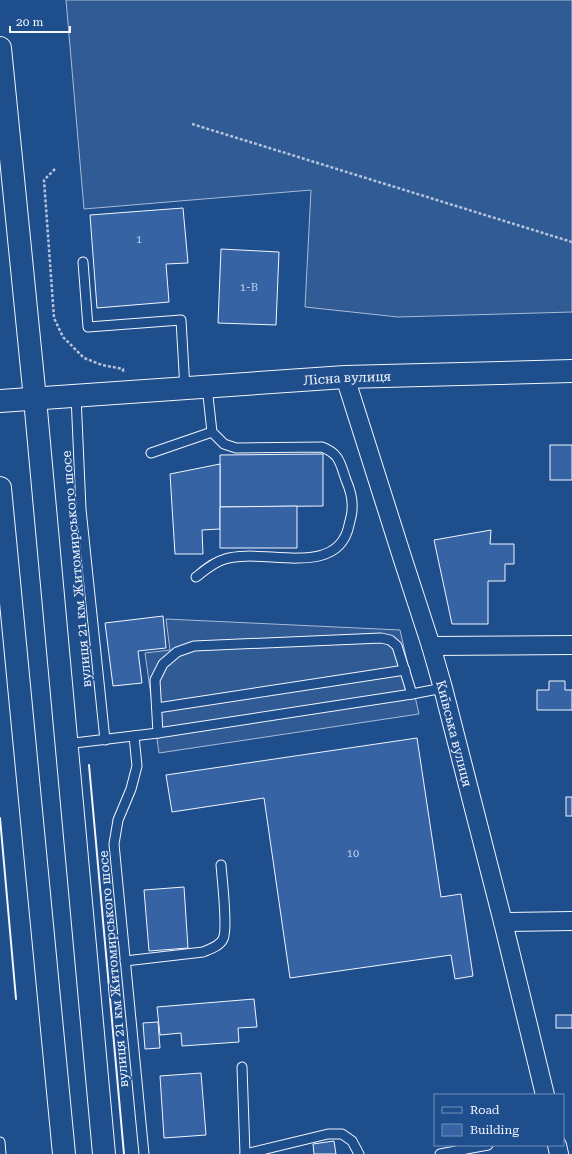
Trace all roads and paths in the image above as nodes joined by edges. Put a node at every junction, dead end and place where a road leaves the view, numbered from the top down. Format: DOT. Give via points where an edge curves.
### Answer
graph roads {
  1 [pos="0,48"];
  2 [pos="192,124"];
  3 [pos="55,169"];
  4 [pos="572,242"];
  5 [pos="83,262"];
  6 [pos="572,371"];
  7 [pos="345,377"];
  8 [pos="207,387"];
  9 [pos="185,389"];
  10 [pos="122,394"];
  11 [pos="76,396"];
  12 [pos="35,399"];
  13 [pos="0,401"];
  14 [pos="212,432"];
  15 [pos="152,453"];
  16 [pos="0,488"];
  17 [pos="196,577"];
  18 [pos="572,645"];
  19 [pos="431,646"];
  20 [pos="405,670"];
  21 [pos="443,688"];
  22 [pos="412,694"];
  23 [pos="157,708"];
  24 [pos="158,733"];
  25 [pos="134,736"];
  26 [pos="105,740"];
  27 [pos="66,744"];
  28 [pos="221,865"];
  29 [pos="572,921"];
  30 [pos="503,922"];
  31 [pos="125,960"];
  32 [pos="242,1067"];
  33 [pos="545,1094"];
  34 [pos="0,1142"];
  35 [pos="483,1146"];
  36 [pos="1,1154"];
  37 [pos="64,1154"];
  38 [pos="104,1154"];
  39 [pos="144,1154"];
  40 [pos="245,1154"];
  41 [pos="359,1154"];
  42 [pos="440,1154"];
  1 -- 12 [label="main road"];
  2 -- 4 [label="path"];
  3 -- 10 [label="path" via="44,180 54,318 63,336 84,358 102,365 123,368"];
  5 -- 9 [label="lane" via="88,326 181,320"];
  6 -- 7 [label="main road, Лісна вулиця"];
  7 -- 8 [label="main road, Лісна вулиця"];
  7 -- 19 [label="street, Київська вулиця"];
  8 -- 9 [label="main road, Лісна вулиця"];
  8 -- 14 [label="lane"];
  9 -- 10 [label="main road, Лісна вулиця"];
  10 -- 11 [label="main road, Лісна вулиця"];
  11 -- 12 [label="main road, Лісна вулиця"];
  11 -- 26 [label="lane, вулиця 21 км Житомирського шосе" via="81,510"];
  12 -- 13 [label="main road, Лісна вулиця"];
  12 -- 27 [label="main road"];
  14 -- 15 [label="lane"];
  14 -- 17 [label="lane" via="224,444 236,448 322,447 332,451 340,461 350,488 352,509 348,530 340,545 327,554 309,558 238,556 212,565"];
  16 -- 37 [label="main road"];
  18 -- 19 [label="street"];
  19 -- 21 [label="street, Київська вулиця"];
  20 -- 22 [label="lane"];
  20 -- 23 [label="lane"];
  20 -- 23 [label="lane" via="397,646 390,640 381,638 194,646 176,652 163,664 156,680"];
  21 -- 22 [label="lane"];
  21 -- 30 [label="street, Київська вулиця"];
  22 -- 24 [label="lane"];
  23 -- 24 [label="lane"];
  24 -- 25 [label="lane"];
  25 -- 26 [label="lane"];
  25 -- 31 [label="lane, вулиця 21 км Житомирського шосе" via="137,766 118,820 114,844"];
  26 -- 27 [label="lane"];
  27 -- 38 [label="main road"];
  28 -- 31 [label="lane" via="224,939 215,948 203,952"];
  29 -- 30 [label="street"];
  30 -- 33 [label="street, Київська вулиця"];
  31 -- 39 [label="lane, вулиця 21 км Житомирського шосе"];
  32 -- 40 [label="lane"];
  34 -- 36 [label="lane"];
  35 -- 42 [label="lane"];
  40 -- 41 [label="lane" via="328,1134 342,1134 352,1141"];
}
